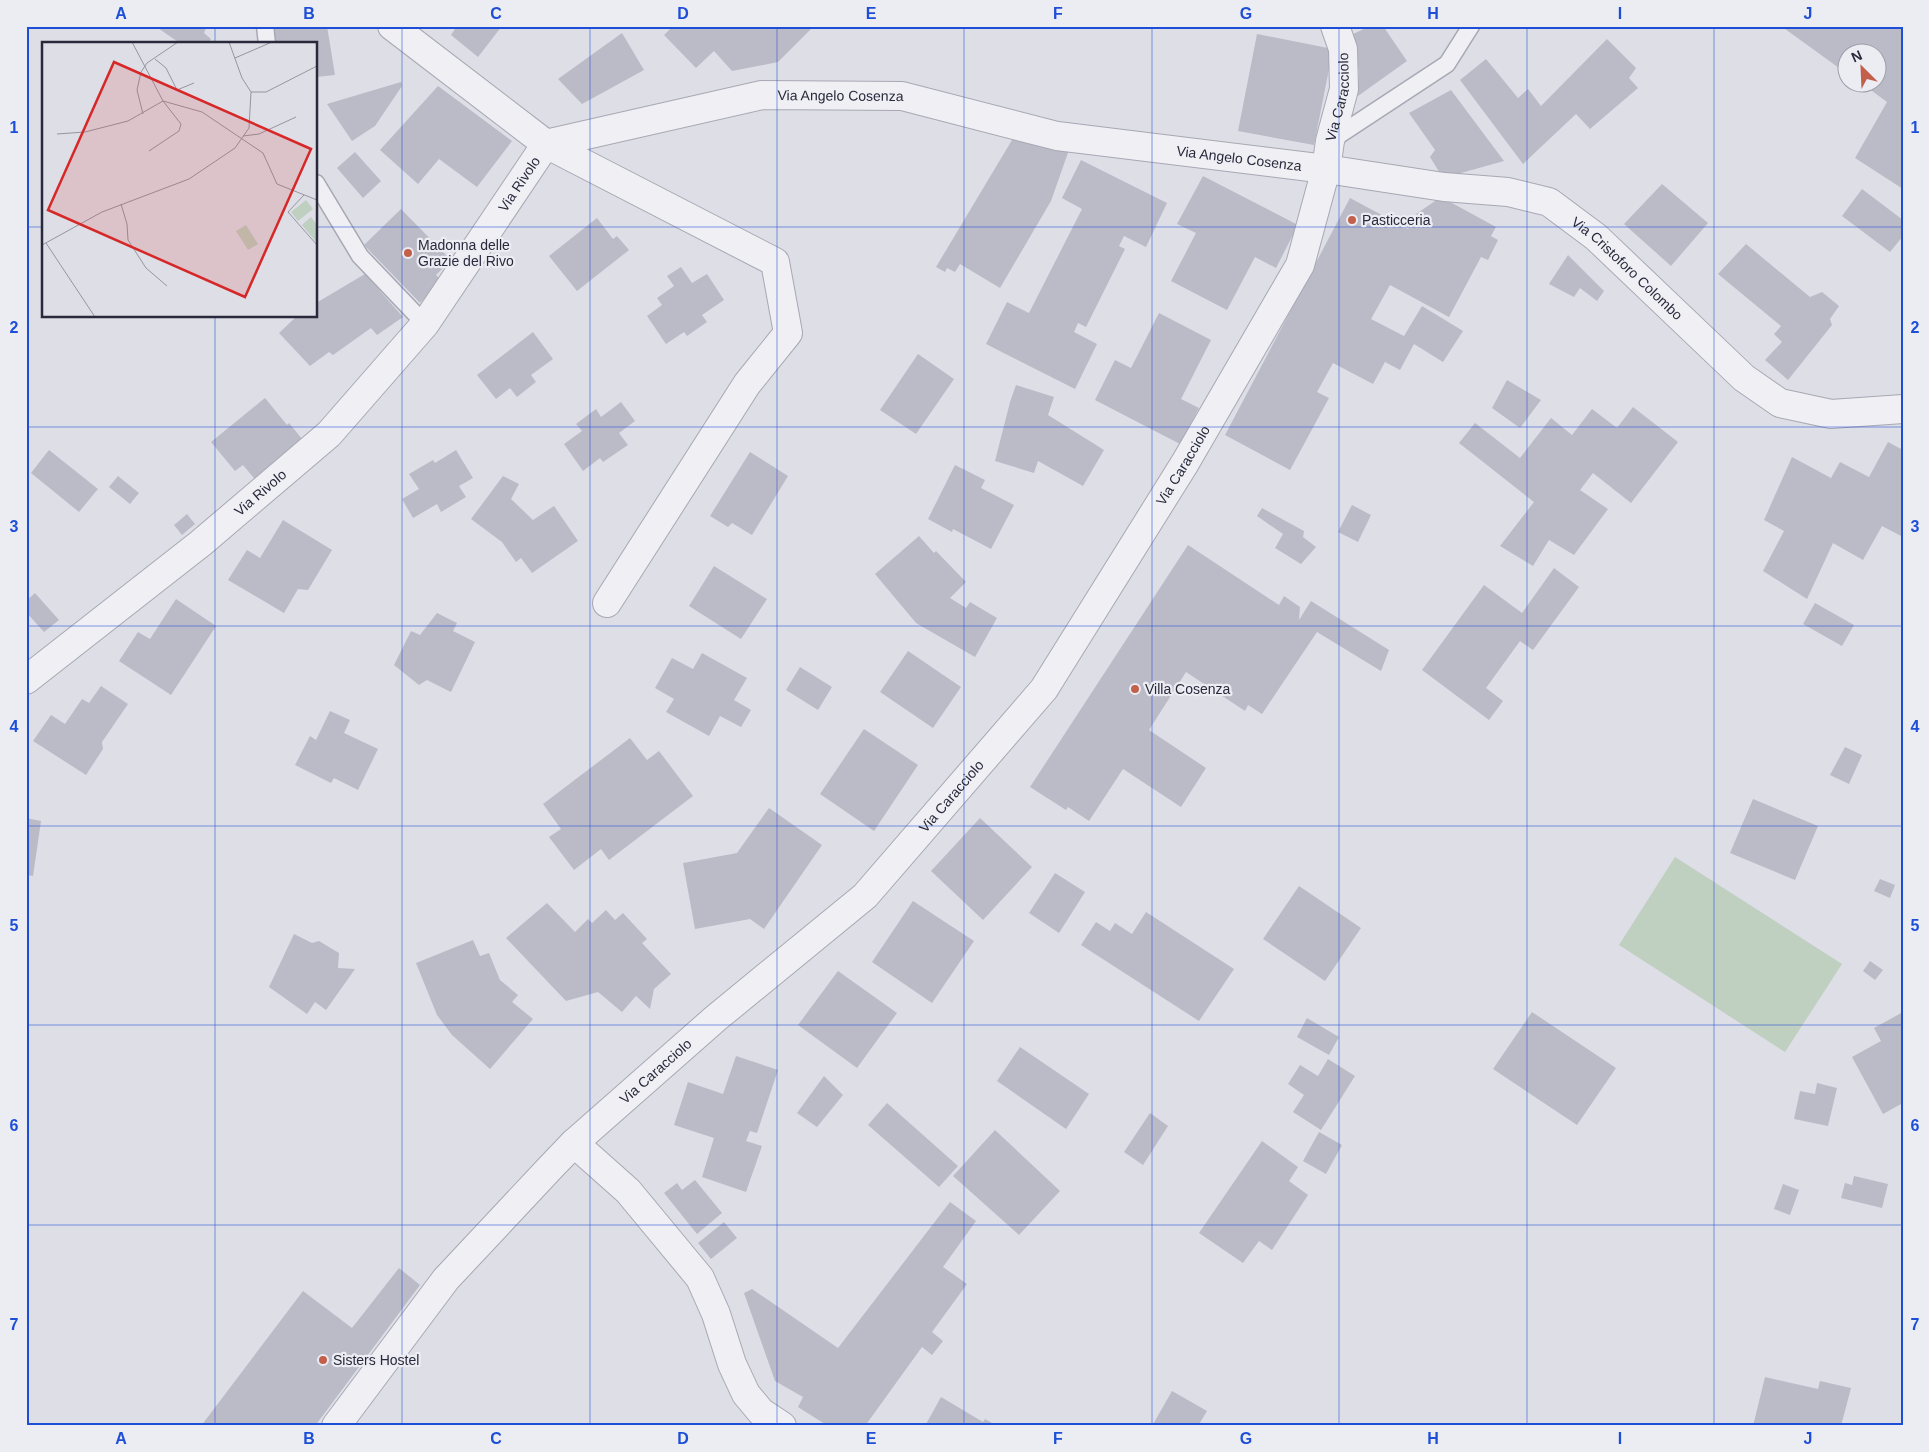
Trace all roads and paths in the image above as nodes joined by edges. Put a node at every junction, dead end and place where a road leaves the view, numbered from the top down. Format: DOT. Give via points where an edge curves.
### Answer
graph roads {
  1 [pos="265,26"];
  2 [pos="392,26"];
  3 [pos="1335,26"];
  4 [pos="1471,26"];
  5 [pos="267,42"];
  6 [pos="1330,141"];
  7 [pos="546,144"];
  8 [pos="1326,169"];
  9 [pos="318,186"];
  10 [pos="425,324"];
  11 [pos="1903,409"];
  12 [pos="607,603"];
  13 [pos="26,680"];
  14 [pos="574,1143"];
  15 [pos="336,1426"];
  16 [pos="782,1426"];
  1 -- 5 [label="lane"];
  2 -- 7 [label="street"];
  3 -- 6 [label="street, Via Caracciolo" via="1343,49 1344,89"];
  4 -- 6 [label="lane" via="1447,64"];
  6 -- 8 [label="street, Via Caracciolo"];
  7 -- 8 [label="street, Via Angelo Cosenza" via="762,95 902,96 1057,136"];
  7 -- 10 [label="street, Via Rivolo"];
  7 -- 12 [label="street, Via Rivolo" via="775,262 788,333 747,384"];
  8 -- 11 [label="street, Via Cristoforo Colombo" via="1444,187 1508,192 1549,202 1596,237 1744,378 1780,403 1831,414"];
  8 -- 14 [label="street, Via Caracciolo" via="1300,265 1185,463 1044,690 865,896 716,1018"];
  9 -- 10 [label="lane" via="360,256"];
  10 -- 13 [label="street, Via Rivolo" via="329,434 201,543"];
  14 -- 15 [label="street, Via Caracciolo" via="446,1279"];
  14 -- 16 [label="street" via="628,1191 700,1278 746,1394 761,1412"];
}
